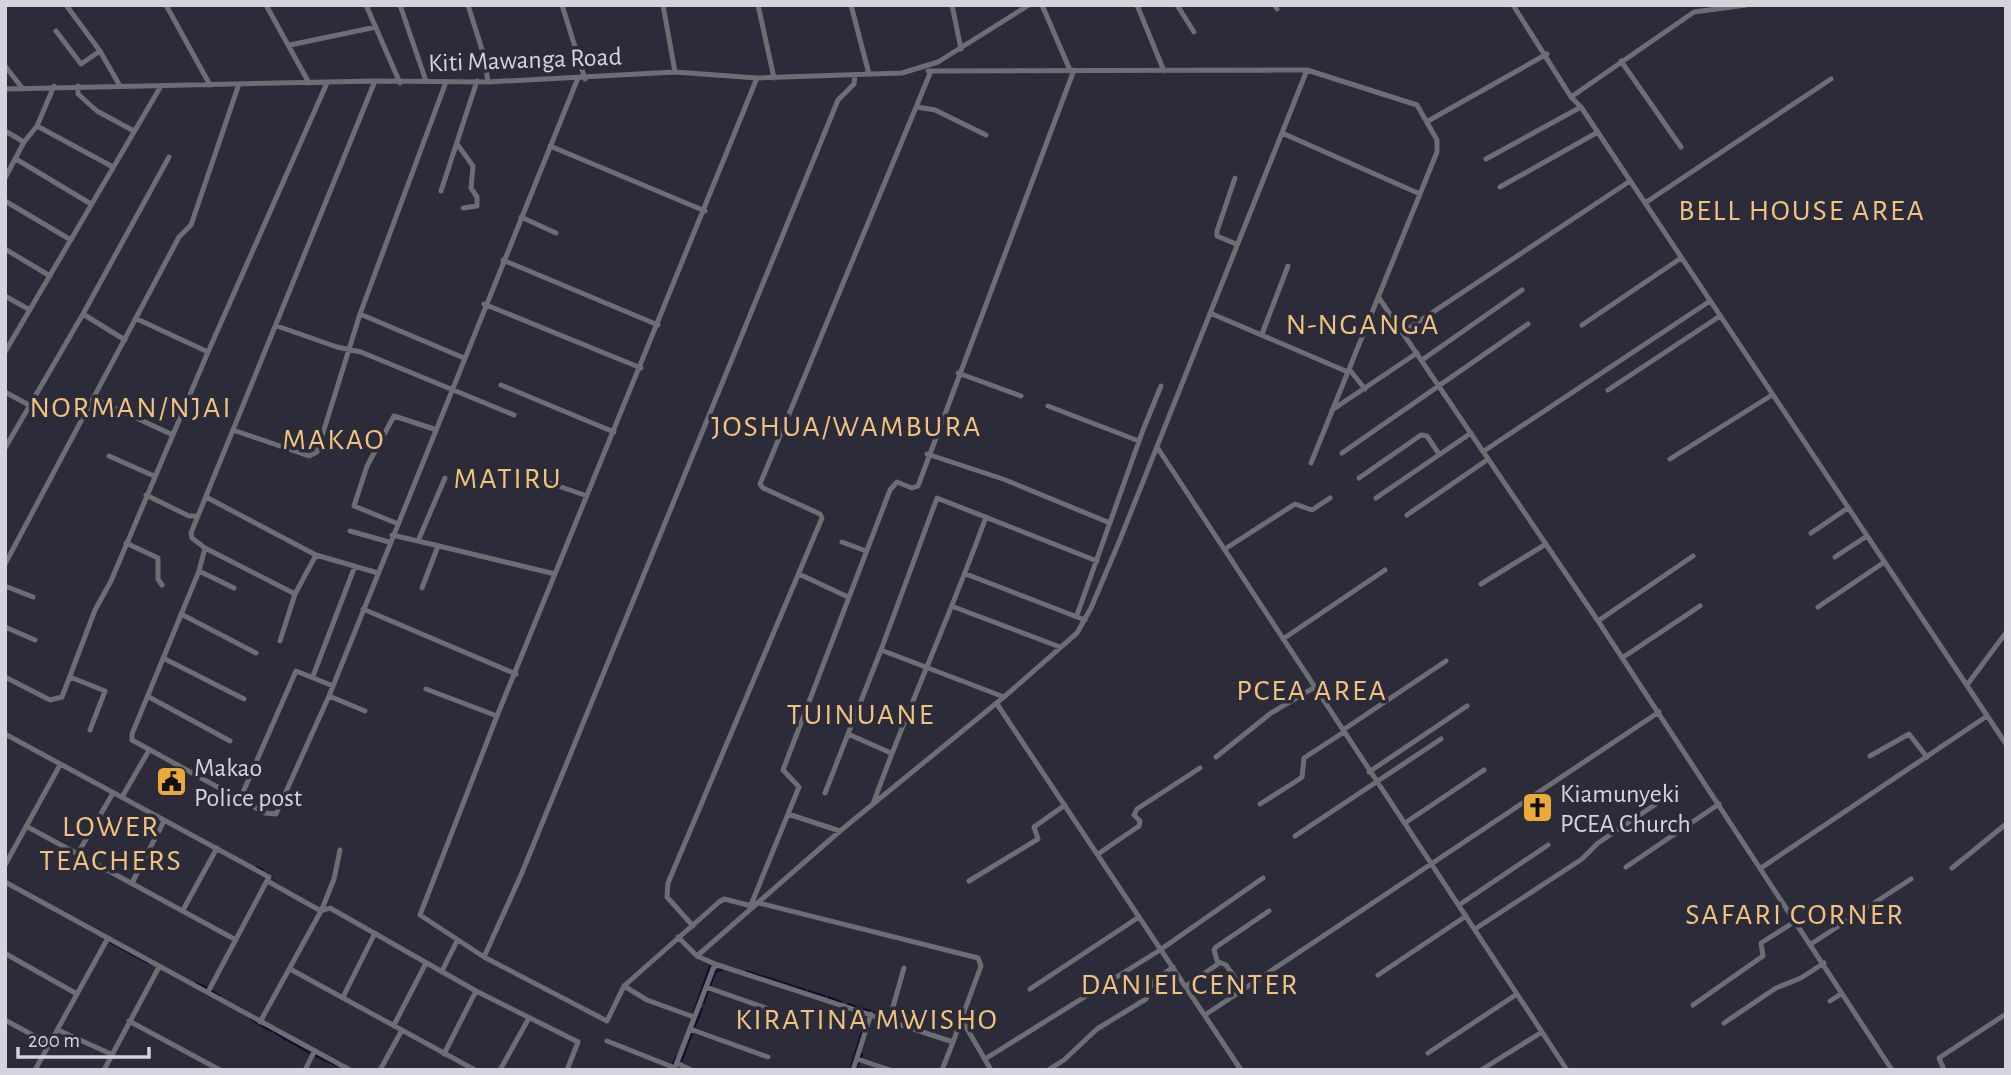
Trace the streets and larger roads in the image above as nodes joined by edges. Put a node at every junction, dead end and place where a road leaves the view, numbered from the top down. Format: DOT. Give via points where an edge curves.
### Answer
graph roads {
  1 [pos="66,5"];
  2 [pos="179,5"];
  3 [pos="266,5"];
  4 [pos="366,5"];
  5 [pos="400,5"];
  6 [pos="467,5"];
  7 [pos="562,5"];
  8 [pos="663,5"];
  9 [pos="758,5"];
  10 [pos="851,5"];
  11 [pos="952,5"];
  12 [pos="1029,5"];
  13 [pos="1042,5"];
  14 [pos="1137,5"];
  15 [pos="1177,5"];
  16 [pos="1513,5"];
  17 [pos="1746,5"];
  18 [pos="168,7"];
  19 [pos="1695,9"];
  20 [pos="376,27"];
  21 [pos="56,31"];
  22 [pos="1194,32"];
  23 [pos="290,46"];
  24 [pos="961,49"];
  25 [pos="100,51"];
  26 [pos="1547,54"];
  27 [pos="1621,61"];
  28 [pos="5,66"];
  29 [pos="1072,70"];
  30 [pos="1307,70"];
  31 [pos="918,71"];
  32 [pos="931,71"];
  33 [pos="1164,71"];
  34 [pos="675,72"];
  35 [pos="869,74"];
  36 [pos="855,75"];
  37 [pos="578,78"];
  38 [pos="757,78"];
  39 [pos="774,78"];
  40 [pos="585,79"];
  41 [pos="1831,79"];
  42 [pos="375,81"];
  43 [pos="426,81"];
  44 [pos="477,81"];
  45 [pos="446,82"];
  46 [pos="488,82"];
  47 [pos="309,83"];
  48 [pos="327,83"];
  49 [pos="400,83"];
  50 [pos="211,85"];
  51 [pos="239,85"];
  52 [pos="54,86"];
  53 [pos="78,86"];
  54 [pos="120,86"];
  55 [pos="161,86"];
  56 [pos="5,89"];
  57 [pos="23,89"];
  58 [pos="1571,97"];
  59 [pos="916,107"];
  60 [pos="1581,107"];
  61 [pos="1428,121"];
  62 [pos="37,126"];
  63 [pos="5,131"];
  64 [pos="134,131"];
  65 [pos="1598,132"];
  66 [pos="1283,133"];
  67 [pos="986,135"];
  68 [pos="24,142"];
  69 [pos="457,144"];
  70 [pos="550,146"];
  71 [pos="1681,147"];
  72 [pos="169,157"];
  73 [pos="16,159"];
  74 [pos="1486,159"];
  75 [pos="113,167"];
  76 [pos="5,178"];
  77 [pos="1236,178"];
  78 [pos="1630,181"];
  79 [pos="1500,187"];
  80 [pos="441,191"];
  81 [pos="1420,194"];
  82 [pos="5,201"];
  83 [pos="1645,203"];
  84 [pos="91,204"];
  85 [pos="463,208"];
  86 [pos="705,211"];
  87 [pos="521,217"];
  88 [pos="556,233"];
  89 [pos="71,240"];
  90 [pos="1236,244"];
  91 [pos="5,249"];
  92 [pos="1681,258"];
  93 [pos="503,260"];
  94 [pos="1288,266"];
  95 [pos="50,276"];
  96 [pos="1522,290"];
  97 [pos="5,296"];
  98 [pos="1379,298"];
  99 [pos="1710,301"];
  100 [pos="484,304"];
  101 [pos="30,310"];
  102 [pos="1210,313"];
  103 [pos="83,314"];
  104 [pos="360,314"];
  105 [pos="1720,316"];
  106 [pos="137,318"];
  107 [pos="1528,324"];
  108 [pos="658,325"];
  109 [pos="1581,325"];
  110 [pos="277,326"];
  111 [pos="1403,332"];
  112 [pos="1262,334"];
  113 [pos="124,340"];
  114 [pos="6,348"];
  115 [pos="349,350"];
  116 [pos="208,352"];
  117 [pos="1417,353"];
  118 [pos="464,358"];
  119 [pos="1422,360"];
  120 [pos="641,368"];
  121 [pos="1349,371"];
  122 [pos="958,373"];
  123 [pos="501,385"];
  124 [pos="1161,386"];
  125 [pos="1438,386"];
  126 [pos="1365,389"];
  127 [pos="451,390"];
  128 [pos="1608,390"];
  129 [pos="5,392"];
  130 [pos="1772,395"];
  131 [pos="1021,396"];
  132 [pos="93,398"];
  133 [pos="29,405"];
  134 [pos="1048,406"];
  135 [pos="1332,410"];
  136 [pos="514,415"];
  137 [pos="434,429"];
  138 [pos="233,430"];
  139 [pos="614,432"];
  140 [pos="1471,433"];
  141 [pos="173,435"];
  142 [pos="1139,441"];
  143 [pos="1157,447"];
  144 [pos="5,448"];
  145 [pos="1484,451"];
  146 [pos="1342,453"];
  147 [pos="927,454"];
  148 [pos="1439,454"];
  149 [pos="109,456"];
  150 [pos="1670,459"];
  151 [pos="1487,460"];
  152 [pos="1311,463"];
  153 [pos="154,476"];
  154 [pos="445,478"];
  155 [pos="1359,478"];
  156 [pos="544,481"];
  157 [pos="146,495"];
  158 [pos="587,496"];
  159 [pos="206,497"];
  160 [pos="1330,498"];
  161 [pos="1376,498"];
  162 [pos="1848,508"];
  163 [pos="1407,514"];
  164 [pos="196,516"];
  165 [pos="986,517"];
  166 [pos="396,523"];
  167 [pos="1110,523"];
  168 [pos="350,531"];
  169 [pos="1811,533"];
  170 [pos="392,535"];
  171 [pos="1867,536"];
  172 [pos="418,541"];
  173 [pos="842,541"];
  174 [pos="389,542"];
  175 [pos="126,543"];
  176 [pos="1546,544"];
  177 [pos="438,546"];
  178 [pos="205,548"];
  179 [pos="1225,549"];
  180 [pos="866,551"];
  181 [pos="316,555"];
  182 [pos="1693,556"];
  183 [pos="1835,557"];
  184 [pos="1097,561"];
  185 [pos="1883,563"];
  186 [pos="5,564"];
  187 [pos="355,566"];
  188 [pos="1385,570"];
  189 [pos="199,571"];
  190 [pos="378,573"];
  191 [pos="555,574"];
  192 [pos="799,574"];
  193 [pos="966,574"];
  194 [pos="1481,584"];
  195 [pos="162,585"];
  196 [pos="5,586"];
  197 [pos="234,588"];
  198 [pos="422,588"];
  199 [pos="295,594"];
  200 [pos="33,597"];
  201 [pos="848,597"];
  202 [pos="1700,606"];
  203 [pos="954,607"];
  204 [pos="1818,607"];
  205 [pos="363,609"];
  206 [pos="181,614"];
  207 [pos="1077,615"];
  208 [pos="1085,620"];
  209 [pos="1598,621"];
  210 [pos="5,627"];
  211 [pos="2005,634"];
  212 [pos="1283,639"];
  213 [pos="35,640"];
  214 [pos="280,641"];
  215 [pos="1060,647"];
  216 [pos="881,650"];
  217 [pos="256,653"];
  218 [pos="163,658"];
  219 [pos="1622,658"];
  220 [pos="1446,661"];
  221 [pos="929,666"];
  222 [pos="516,674"];
  223 [pos="313,676"];
  224 [pos="5,677"];
  225 [pos="70,677"];
  226 [pos="1967,685"];
  227 [pos="332,686"];
  228 [pos="1315,687"];
  229 [pos="426,689"];
  230 [pos="329,696"];
  231 [pos="149,697"];
  232 [pos="1004,698"];
  233 [pos="244,699"];
  234 [pos="997,704"];
  235 [pos="1467,706"];
  236 [pos="365,711"];
  237 [pos="1658,712"];
  238 [pos="497,716"];
  239 [pos="1987,716"];
  240 [pos="90,730"];
  241 [pos="1343,731"];
  242 [pos="848,734"];
  243 [pos="6,737"];
  244 [pos="1441,739"];
  245 [pos="230,741"];
  246 [pos="2006,744"];
  247 [pos="148,752"];
  248 [pos="891,753"];
  249 [pos="1870,756"];
  250 [pos="1216,757"];
  251 [pos="1927,757"];
  252 [pos="60,765"];
  253 [pos="1200,768"];
  254 [pos="1484,771"];
  255 [pos="1368,772"];
  256 [pos="1377,782"];
  257 [pos="113,793"];
  258 [pos="825,793"];
  259 [pos="122,797"];
  260 [pos="240,799"];
  261 [pos="1260,804"];
  262 [pos="1656,804"];
  263 [pos="1719,804"];
  264 [pos="1065,805"];
  265 [pos="872,807"];
  266 [pos="788,814"];
  267 [pos="164,821"];
  268 [pos="1405,823"];
  269 [pos="2006,824"];
  270 [pos="26,826"];
  271 [pos="840,831"];
  272 [pos="1295,836"];
  273 [pos="1548,845"];
  274 [pos="5,846"];
  275 [pos="217,848"];
  276 [pos="13,850"];
  277 [pos="340,850"];
  278 [pos="78,853"];
  279 [pos="1098,854"];
  280 [pos="1431,863"];
  281 [pos="5,866"];
  282 [pos="1626,867"];
  283 [pos="1761,868"];
  284 [pos="1952,868"];
  285 [pos="1263,878"];
  286 [pos="1911,879"];
  287 [pos="132,881"];
  288 [pos="970,881"];
  289 [pos="5,882"];
  290 [pos="269,883"];
  291 [pos="756,897"];
  292 [pos="760,904"];
  293 [pos="1458,905"];
  294 [pos="751,906"];
  295 [pos="183,910"];
  296 [pos="321,910"];
  297 [pos="1269,911"];
  298 [pos="1466,916"];
  299 [pos="1139,917"];
  300 [pos="1796,921"];
  301 [pos="693,926"];
  302 [pos="1475,929"];
  303 [pos="374,933"];
  304 [pos="678,937"];
  305 [pos="108,938"];
  306 [pos="236,940"];
  307 [pos="457,941"];
  308 [pos="1811,944"];
  309 [pos="1160,950"];
  310 [pos="6,954"];
  311 [pos="697,956"];
  312 [pos="484,957"];
  313 [pos="1219,962"];
  314 [pos="426,963"];
  315 [pos="1824,963"];
  316 [pos="715,964"];
  317 [pos="159,967"];
  318 [pos="1173,967"];
  319 [pos="904,968"];
  320 [pos="290,969"];
  321 [pos="442,971"];
  322 [pos="1378,975"];
  323 [pos="624,986"];
  324 [pos="706,986"];
  325 [pos="1186,986"];
  326 [pos="1030,989"];
  327 [pos="1243,989"];
  328 [pos="476,991"];
  329 [pos="208,992"];
  330 [pos="77,994"];
  331 [pos="1517,994"];
  332 [pos="1841,994"];
  333 [pos="343,997"];
  334 [pos="1830,1001"];
  335 [pos="1693,1005"];
  336 [pos="777,1012"];
  337 [pos="871,1013"];
  338 [pos="2006,1014"];
  339 [pos="1205,1015"];
  340 [pos="694,1017"];
  341 [pos="528,1018"];
  342 [pos="5,1020"];
  343 [pos="962,1020"];
  344 [pos="129,1021"];
  345 [pos="889,1021"];
  346 [pos="260,1022"];
  347 [pos="1724,1023"];
  348 [pos="394,1025"];
  349 [pos="690,1029"];
  350 [pos="58,1030"];
  351 [pos="402,1030"];
  352 [pos="1542,1032"];
  353 [pos="607,1041"];
  354 [pos="953,1042"];
  355 [pos="49,1044"];
  356 [pos="314,1052"];
  357 [pos="1428,1053"];
  358 [pos="111,1054"];
  359 [pos="444,1054"];
  360 [pos="768,1057"];
  361 [pos="857,1059"];
  362 [pos="985,1059"];
  363 [pos="464,1067"];
  364 [pos="675,1067"];
  365 [pos="35,1070"];
  366 [pos="104,1070"];
  367 [pos="220,1070"];
  368 [pos="304,1070"];
  369 [pos="350,1070"];
  370 [pos="380,1070"];
  371 [pos="475,1070"];
  372 [pos="500,1070"];
  373 [pos="567,1070"];
  374 [pos="691,1070"];
  375 [pos="853,1070"];
  376 [pos="890,1070"];
  377 [pos="942,1070"];
  378 [pos="991,1070"];
  379 [pos="1048,1070"];
  380 [pos="1241,1070"];
  381 [pos="1480,1070"];
  382 [pos="1567,1070"];
  383 [pos="1892,1070"];
  384 [pos="1944,1070"];
  1 -- 25 [label="street"];
  2 -- 18 [label="street"];
  3 -- 23 [label="street"];
  4 -- 20 [label="street"];
  5 -- 43 [label="street"];
  6 -- 46 [label="street"];
  7 -- 40 [label="street"];
  8 -- 34 [label="street"];
  9 -- 39 [label="street"];
  10 -- 35 [label="street"];
  11 -- 24 [label="street"];
  12 -- 24 [label="street, Kiti Mawanga Road"];
  13 -- 29 [label="street"];
  14 -- 33 [label="street"];
  15 -- 22 [label="street"];
  16 -- 26 [label="street"];
  17 -- 19 [label="street"];
  18 -- 50 [label="street"];
  19 -- 27 [label="street"];
  20 -- 23 [label="street"];
  20 -- 49 [label="street"];
  21 -- 25 [label="street" via="81,64"];
  23 -- 47 [label="street"];
  24 -- 31 [label="street, Kiti Mawanga Road"];
  25 -- 54 [label="street"];
  26 -- 58 [label="street"];
  26 -- 61 [label="street"];
  27 -- 58 [label="street"];
  27 -- 71 [label="street"];
  28 -- 57 [label="street"];
  29 -- 32 [label="street"];
  29 -- 33 [label="street"];
  29 -- 122 [label="street"];
  30 -- 33 [label="street"];
  30 -- 61 [label="street" via="1412,103"];
  30 -- 66 [label="street"];
  31 -- 32 [label="street"];
  31 -- 35 [label="street, Kiti Mawanga Road"];
  32 -- 59 [label="street"];
  34 -- 38 [label="street, Kiti Mawanga Road"];
  34 -- 40 [label="street, Kiti Mawanga Road"];
  35 -- 36 [label="street, Kiti Mawanga Road"];
  36 -- 39 [label="street, Kiti Mawanga Road"];
  36 -- 312 [label="street" via="854,84 838,100"];
  37 -- 40 [label="street, Kiti Mawanga Road"];
  37 -- 46 [label="street, Kiti Mawanga Road"];
  37 -- 70 [label="street"];
  38 -- 39 [label="street, Kiti Mawanga Road"];
  38 -- 86 [label="street"];
  41 -- 83 [label="street"];
  42 -- 48 [label="street, Kiti Mawanga Road"];
  42 -- 49 [label="street, Kiti Mawanga Road"];
  42 -- 110 [label="street"];
  43 -- 45 [label="street, Kiti Mawanga Road"];
  43 -- 49 [label="street, Kiti Mawanga Road"];
  44 -- 45 [label="street, Kiti Mawanga Road"];
  44 -- 46 [label="street, Kiti Mawanga Road"];
  44 -- 69 [label="street"];
  45 -- 104 [label="street"];
  47 -- 48 [label="street, Kiti Mawanga Road"];
  47 -- 51 [label="street, Kiti Mawanga Road"];
  48 -- 116 [label="street"];
  50 -- 51 [label="street, Kiti Mawanga Road"];
  50 -- 55 [label="street, Kiti Mawanga Road"];
  51 -- 106 [label="street" via="191,225 179,237"];
  52 -- 53 [label="street, Kiti Mawanga Road"];
  52 -- 57 [label="street, Kiti Mawanga Road"];
  52 -- 62 [label="street"];
  53 -- 54 [label="street, Kiti Mawanga Road"];
  53 -- 64 [label="street" via="78,94 97,111"];
  54 -- 55 [label="street, Kiti Mawanga Road"];
  55 -- 64 [label="street"];
  56 -- 57 [label="street, Kiti Mawanga Road"];
  58 -- 60 [label="street"];
  59 -- 67 [label="street" via="934,110"];
  59 -- 192 [label="street" via="760,484 821,515"];
  60 -- 65 [label="street"];
  60 -- 74 [label="street"];
  61 -- 81 [label="street" via="1438,145"];
  62 -- 68 [label="street"];
  62 -- 75 [label="street"];
  63 -- 68 [label="street"];
  64 -- 75 [label="street"];
  65 -- 78 [label="street"];
  65 -- 79 [label="street"];
  66 -- 81 [label="street"];
  66 -- 90 [label="street"];
  68 -- 73 [label="street"];
  69 -- 80 [label="street"];
  69 -- 85 [label="street" via="472,166 471,188 477,197 477,206"];
  70 -- 86 [label="street"];
  70 -- 87 [label="street"];
  72 -- 103 [label="street"];
  73 -- 76 [label="street"];
  73 -- 84 [label="street"];
  75 -- 84 [label="street"];
  77 -- 90 [label="street" via="1217,236"];
  78 -- 83 [label="street"];
  78 -- 111 [label="street"];
  81 -- 98 [label="street"];
  82 -- 89 [label="street"];
  83 -- 92 [label="street"];
  84 -- 89 [label="street"];
  86 -- 108 [label="street"];
  87 -- 88 [label="street"];
  87 -- 93 [label="street"];
  89 -- 95 [label="street"];
  90 -- 102 [label="street"];
  91 -- 95 [label="street"];
  92 -- 99 [label="street"];
  92 -- 109 [label="street"];
  93 -- 100 [label="street"];
  93 -- 108 [label="street"];
  94 -- 112 [label="street"];
  95 -- 101 [label="street"];
  96 -- 119 [label="street"];
  97 -- 101 [label="street"];
  98 -- 111 [label="street"];
  98 -- 121 [label="street"];
  99 -- 105 [label="street"];
  99 -- 145 [label="street"];
  100 -- 118 [label="street"];
  100 -- 120 [label="street"];
  101 -- 114 [label="street"];
  102 -- 112 [label="street"];
  102 -- 143 [label="street"];
  103 -- 113 [label="street"];
  103 -- 133 [label="street"];
  104 -- 115 [label="street"];
  104 -- 118 [label="street"];
  105 -- 128 [label="street"];
  105 -- 130 [label="street"];
  106 -- 113 [label="street"];
  106 -- 116 [label="street"];
  107 -- 125 [label="street"];
  108 -- 120 [label="street"];
  110 -- 115 [label="street"];
  110 -- 138 [label="street"];
  111 -- 117 [label="street"];
  112 -- 121 [label="street"];
  113 -- 132 [label="street"];
  115 -- 127 [label="street"];
  115 -- 138 [label="street" via="315,454 309,456"];
  116 -- 141 [label="street"];
  117 -- 119 [label="street"];
  117 -- 126 [label="street"];
  118 -- 127 [label="street"];
  119 -- 125 [label="street"];
  120 -- 139 [label="street"];
  121 -- 126 [label="street"];
  121 -- 135 [label="street"];
  122 -- 131 [label="street"];
  122 -- 147 [label="street"];
  123 -- 139 [label="street"];
  124 -- 142 [label="street"];
  125 -- 140 [label="street"];
  125 -- 146 [label="street"];
  126 -- 135 [label="street"];
  127 -- 136 [label="street"];
  127 -- 137 [label="street"];
  129 -- 133 [label="street"];
  130 -- 150 [label="street"];
  130 -- 162 [label="street"];
  132 -- 141 [label="street"];
  132 -- 186 [label="street"];
  133 -- 144 [label="street"];
  134 -- 142 [label="street"];
  135 -- 152 [label="street"];
  137 -- 166 [label="street"];
  137 -- 166 [label="street" via="394,416 367,466 354,506"];
  138 -- 159 [label="street"];
  139 -- 158 [label="street"];
  140 -- 145 [label="street"];
  140 -- 148 [label="street"];
  141 -- 153 [label="street"];
  142 -- 167 [label="street"];
  143 -- 179 [label="street"];
  143 -- 208 [label="street"];
  145 -- 151 [label="street"];
  147 -- 167 [label="street"];
  147 -- 180 [label="street" via="918,486 897,482 890,490"];
  148 -- 155 [label="street" via="1427,436 1421,435"];
  148 -- 161 [label="street"];
  149 -- 153 [label="street"];
  151 -- 163 [label="street"];
  151 -- 176 [label="street"];
  153 -- 157 [label="street"];
  154 -- 172 [label="street"];
  156 -- 158 [label="street"];
  157 -- 164 [label="street"];
  157 -- 175 [label="street"];
  158 -- 191 [label="street"];
  159 -- 164 [label="street"];
  159 -- 181 [label="street"];
  160 -- 179 [label="street" via="1312,510 1295,504"];
  162 -- 169 [label="street"];
  162 -- 171 [label="street"];
  164 -- 178 [label="street" via="191,536"];
  165 -- 184 [label="street"];
  165 -- 193 [label="street"];
  165 -- 216 [label="street" via="937,498"];
  166 -- 170 [label="street"];
  167 -- 184 [label="street"];
  168 -- 174 [label="street"];
  170 -- 172 [label="street"];
  170 -- 174 [label="street"];
  171 -- 183 [label="street"];
  171 -- 185 [label="street"];
  172 -- 177 [label="street"];
  173 -- 180 [label="street"];
  174 -- 190 [label="street"];
  175 -- 195 [label="street" via="158,558"];
  175 -- 225 [label="street"];
  176 -- 194 [label="street"];
  176 -- 209 [label="street"];
  177 -- 191 [label="street"];
  177 -- 198 [label="street"];
  178 -- 189 [label="street"];
  178 -- 199 [label="street"];
  179 -- 212 [label="street"];
  180 -- 201 [label="street"];
  181 -- 187 [label="street"];
  181 -- 199 [label="street"];
  182 -- 209 [label="street"];
  184 -- 207 [label="street"];
  185 -- 204 [label="street"];
  185 -- 226 [label="street"];
  187 -- 190 [label="street"];
  187 -- 223 [label="street"];
  188 -- 212 [label="street"];
  189 -- 197 [label="street"];
  189 -- 206 [label="street"];
  190 -- 205 [label="street"];
  191 -- 222 [label="street"];
  192 -- 201 [label="street"];
  192 -- 301 [label="street" via="668,883 667,897"];
  193 -- 203 [label="street"];
  193 -- 207 [label="street"];
  196 -- 200 [label="street"];
  199 -- 214 [label="street"];
  201 -- 266 [label="street" via="784,767 799,787"];
  202 -- 219 [label="street"];
  203 -- 215 [label="street"];
  203 -- 221 [label="street"];
  205 -- 222 [label="street"];
  205 -- 227 [label="street"];
  206 -- 217 [label="street"];
  206 -- 218 [label="street"];
  207 -- 208 [label="street"];
  208 -- 215 [label="street"];
  209 -- 219 [label="street"];
  210 -- 213 [label="street"];
  211 -- 226 [label="street"];
  212 -- 228 [label="street"];
  215 -- 232 [label="street"];
  216 -- 221 [label="street"];
  216 -- 242 [label="street"];
  218 -- 231 [label="street"];
  218 -- 233 [label="street"];
  219 -- 237 [label="street"];
  220 -- 241 [label="street"];
  221 -- 232 [label="street"];
  221 -- 248 [label="street"];
  222 -- 238 [label="street"];
  223 -- 227 [label="street"];
  223 -- 260 [label="street" via="296,671 292,677"];
  224 -- 225 [label="street" via="55,700 62,697"];
  225 -- 240 [label="street" via="105,691"];
  226 -- 239 [label="street"];
  227 -- 230 [label="street"];
  228 -- 241 [label="street"];
  228 -- 250 [label="street" via="1271,713"];
  229 -- 238 [label="street"];
  230 -- 236 [label="street"];
  230 -- 260 [label="street" via="280,810 265,813"];
  231 -- 245 [label="street"];
  231 -- 247 [label="street" via="132,734 136,744"];
  232 -- 234 [label="street"];
  234 -- 264 [label="street"];
  234 -- 265 [label="street"];
  235 -- 255 [label="street"];
  237 -- 263 [label="street"];
  237 -- 280 [label="street"];
  238 -- 307 [label="street" via="420,915"];
  239 -- 246 [label="street"];
  239 -- 251 [label="street"];
  241 -- 255 [label="street"];
  241 -- 261 [label="street" via="1304,758 1302,777"];
  242 -- 248 [label="street"];
  242 -- 258 [label="street"];
  243 -- 252 [label="street"];
  244 -- 256 [label="street"];
  247 -- 259 [label="street"];
  247 -- 260 [label="street"];
  248 -- 265 [label="street"];
  249 -- 251 [label="street" via="1909,734"];
  251 -- 283 [label="street"];
  252 -- 257 [label="street"];
  252 -- 270 [label="street"];
  253 -- 279 [label="street" via="1137,809 1134,815 1139,826"];
  254 -- 268 [label="street"];
  255 -- 256 [label="street"];
  256 -- 268 [label="street"];
  256 -- 272 [label="street"];
  257 -- 259 [label="street"];
  257 -- 278 [label="street"];
  259 -- 267 [label="street"];
  262 -- 302 [label="street"];
  263 -- 282 [label="street"];
  263 -- 283 [label="street"];
  264 -- 279 [label="street"];
  264 -- 288 [label="street" via="1034,827 1038,839"];
  265 -- 271 [label="street"];
  266 -- 271 [label="street"];
  266 -- 291 [label="street"];
  267 -- 275 [label="street"];
  267 -- 287 [label="street"];
  268 -- 280 [label="street"];
  269 -- 284 [label="street"];
  270 -- 276 [label="street"];
  270 -- 278 [label="street"];
  271 -- 292 [label="street"];
  273 -- 293 [label="street"];
  274 -- 276 [label="street"];
  275 -- 290 [label="street" via="267,875"];
  275 -- 295 [label="street"];
  276 -- 281 [label="street"];
  277 -- 296 [label="street"];
  278 -- 287 [label="street"];
  279 -- 299 [label="street"];
  280 -- 293 [label="street"];
  280 -- 327 [label="street"];
  283 -- 300 [label="street"];
  285 -- 309 [label="street"];
  286 -- 308 [label="street"];
  287 -- 295 [label="street"];
  289 -- 305 [label="street"];
  290 -- 296 [label="street"];
  290 -- 306 [label="street"];
  291 -- 292 [label="street"];
  291 -- 294 [label="street"];
  292 -- 294 [label="street"];
  292 -- 343 [label="street" via="978,958 981,965"];
  293 -- 298 [label="street"];
  294 -- 301 [label="street" via="724,899"];
  294 -- 311 [label="street"];
  295 -- 306 [label="street"];
  296 -- 303 [label="street" via="330,908"];
  296 -- 320 [label="street"];
  297 -- 313 [label="street" via="1214,950"];
  298 -- 302 [label="street"];
  298 -- 322 [label="street"];
  299 -- 309 [label="street"];
  299 -- 326 [label="street"];
  300 -- 308 [label="street"];
  300 -- 335 [label="street" via="1761,943 1763,956"];
  301 -- 304 [label="street"];
  302 -- 331 [label="street"];
  303 -- 314 [label="street"];
  303 -- 333 [label="street"];
  304 -- 311 [label="street"];
  304 -- 323 [label="street"];
  305 -- 317 [label="street"];
  305 -- 330 [label="street"];
  306 -- 329 [label="street"];
  307 -- 312 [label="street"];
  307 -- 321 [label="street"];
  308 -- 315 [label="street"];
  309 -- 318 [label="street"];
  309 -- 362 [label="street"];
  310 -- 330 [label="street"];
  311 -- 316 [label="street"];
  312 -- 323 [label="street" via="605,1021"];
  313 -- 325 [label="street"];
  313 -- 327 [label="street"];
  314 -- 321 [label="street"];
  314 -- 348 [label="street"];
  315 -- 332 [label="street"];
  315 -- 347 [label="street"];
  316 -- 324 [label="street"];
  316 -- 337 [label="street"];
  317 -- 329 [label="street"];
  317 -- 344 [label="street"];
  318 -- 325 [label="street"];
  318 -- 379 [label="street" via="1152,982 1146,999 1097,1029"];
  319 -- 345 [label="street"];
  320 -- 333 [label="street"];
  320 -- 346 [label="street"];
  321 -- 328 [label="street"];
  323 -- 340 [label="street"];
  324 -- 336 [label="street"];
  324 -- 340 [label="street"];
  325 -- 339 [label="street"];
  327 -- 339 [label="street"];
  328 -- 341 [label="street"];
  328 -- 359 [label="street"];
  329 -- 346 [label="street"];
  330 -- 350 [label="street"];
  331 -- 352 [label="street"];
  331 -- 357 [label="street"];
  332 -- 334 [label="street"];
  332 -- 383 [label="street"];
  333 -- 348 [label="street"];
  337 -- 345 [label="street"];
  337 -- 361 [label="street"];
  338 -- 384 [label="street" via="1939,1058"];
  339 -- 380 [label="street"];
  340 -- 349 [label="street"];
  341 -- 372 [label="street"];
  341 -- 373 [label="street" via="578,1042"];
  342 -- 355 [label="street"];
  343 -- 354 [label="street"];
  343 -- 362 [label="street"];
  344 -- 358 [label="street"];
  344 -- 367 [label="street"];
  345 -- 354 [label="street"];
  346 -- 356 [label="street"];
  348 -- 351 [label="street"];
  349 -- 360 [label="street"];
  349 -- 364 [label="street"];
  350 -- 355 [label="street"];
  350 -- 358 [label="street"];
  351 -- 359 [label="street"];
  351 -- 370 [label="street"];
  352 -- 381 [label="street"];
  352 -- 382 [label="street"];
  353 -- 364 [label="street"];
  354 -- 377 [label="street"];
  355 -- 365 [label="street"];
  356 -- 368 [label="street"];
  356 -- 369 [label="street"];
  358 -- 366 [label="street"];
  359 -- 363 [label="street"];
  361 -- 375 [label="street"];
  361 -- 376 [label="street"];
  362 -- 378 [label="street"];
  363 -- 371 [label="street"];
  364 -- 374 [label="street"];
}
